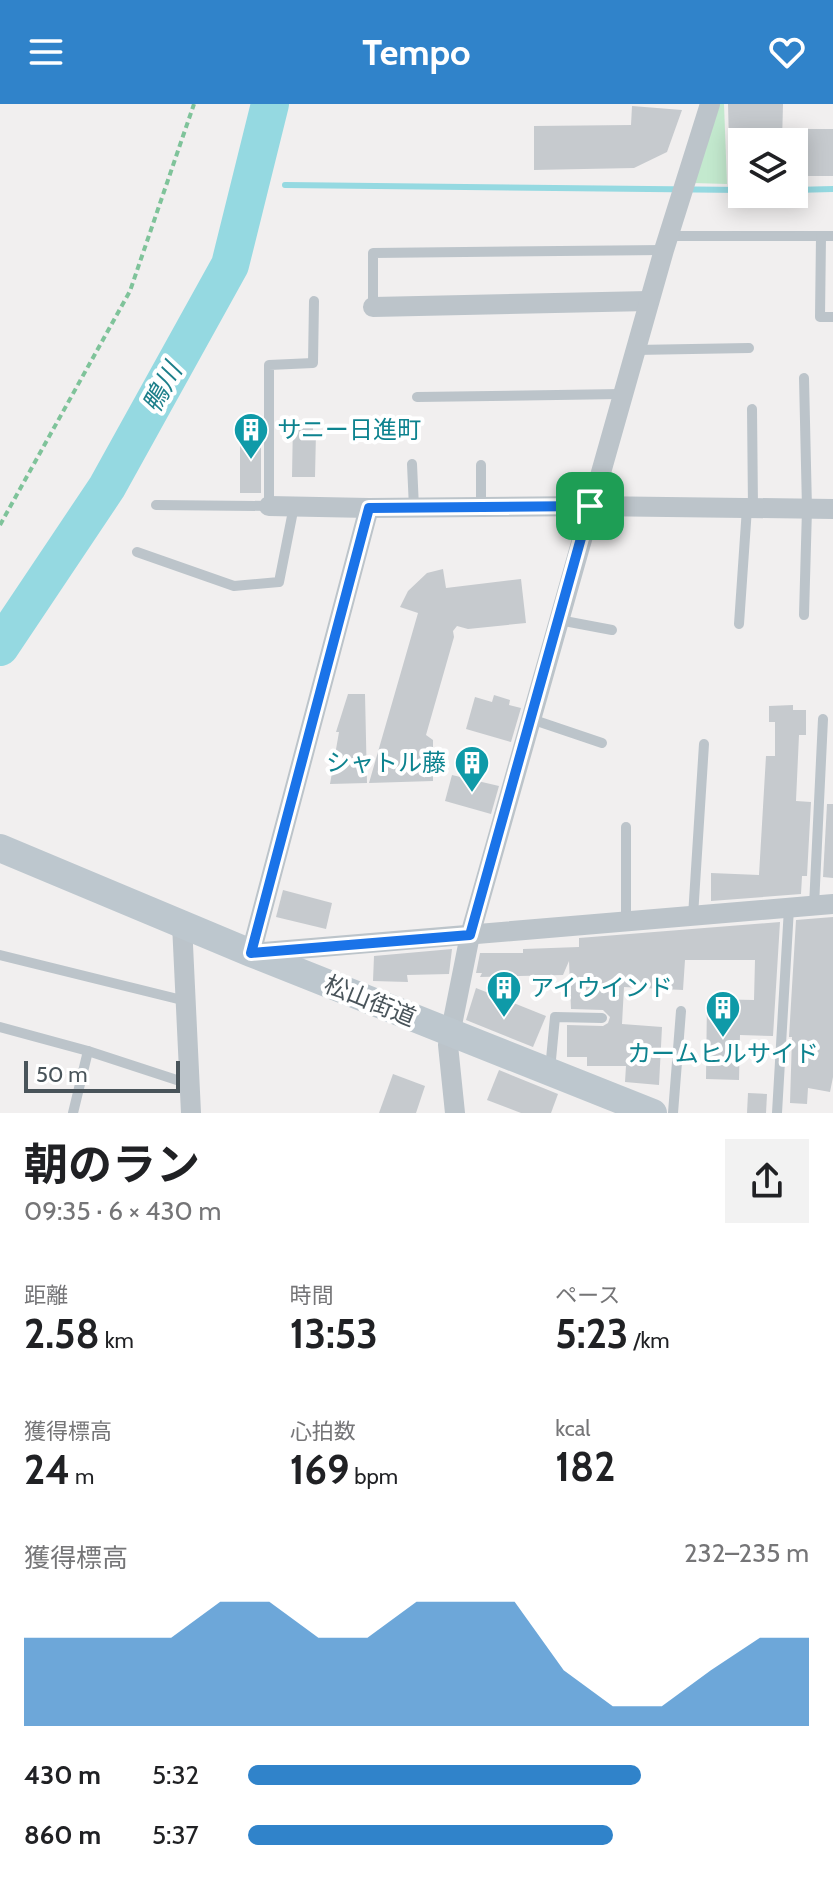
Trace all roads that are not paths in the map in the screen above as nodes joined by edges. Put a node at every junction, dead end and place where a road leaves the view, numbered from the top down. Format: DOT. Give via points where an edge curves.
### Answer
graph roads {
  1 [pos="710,104"];
  2 [pos="821,236"];
  3 [pos="833,236"];
  4 [pos="666,243"];
  5 [pos="314,301"];
  6 [pos="649,301"];
  7 [pos="373,307"];
  8 [pos="833,317"];
  9 [pos="749,348"];
  10 [pos="635,350"];
  11 [pos="804,378"];
  12 [pos="622,394"];
  13 [pos="417,397"];
  14 [pos="752,409"];
  15 [pos="412,464"];
  16 [pos="481,465"];
  17 [pos="156,505"];
  18 [pos="269,506"];
  19 [pos="294,506"];
  20 [pos="590,506"];
  21 [pos="481,507"];
  22 [pos="369,508"];
  23 [pos="414,508"];
  24 [pos="750,508"];
  25 [pos="807,509"];
  26 [pos="833,509"];
  27 [pos="137,552"];
  28 [pos="804,615"];
  29 [pos="559,620"];
  30 [pos="739,624"];
  31 [pos="612,630"];
  32 [pos="531,719"];
  33 [pos="823,719"];
  34 [pos="602,743"];
  35 [pos="704,744"];
  36 [pos="626,827"];
  37 [pos="0,848"];
  38 [pos="824,905"];
  39 [pos="789,908"];
  40 [pos="693,916"];
  41 [pos="626,921"];
  42 [pos="182,924"];
  43 [pos="470,935"];
  44 [pos="251,953"];
  45 [pos="0,955"];
  46 [pos="186,1001"];
  47 [pos="681,1011"];
  48 [pos="602,1018"];
  49 [pos="0,1027"];
  50 [pos="450,1033"];
  51 [pos="88,1051"];
  52 [pos="550,1072"];
  53 [pos="189,1084"];
  54 [pos="644,1111"];
  55 [pos="73,1113"];
  56 [pos="191,1113"];
  57 [pos="455,1113"];
  58 [pos="673,1113"];
  59 [pos="777,1113"];
  1 -- 4 [label="street"];
  2 -- 3 [label="lane"];
  2 -- 4 [label="lane"];
  2 -- 8 [label="lane" via="820,317"];
  4 -- 6 [label="street"];
  4 -- 7 [label="lane" via="373,253"];
  5 -- 18 [label="lane" via="313,363 269,365"];
  6 -- 7 [label="street"];
  6 -- 10 [label="street"];
  9 -- 10 [label="lane"];
  10 -- 12 [label="street"];
  11 -- 25 [label="lane"];
  12 -- 13 [label="lane"];
  12 -- 20 [label="street"];
  14 -- 24 [label="lane"];
  15 -- 23 [label="lane"];
  16 -- 21 [label="lane"];
  17 -- 18 [label="lane"];
  18 -- 19 [label="street"];
  19 -- 22 [label="street"];
  19 -- 27 [label="lane" via="279,582 234,586"];
  20 -- 21 [label="street"];
  20 -- 24 [label="street"];
  20 -- 29 [label="street"];
  21 -- 23 [label="street"];
  22 -- 23 [label="street"];
  22 -- 44 [label="street"];
  24 -- 25 [label="street"];
  24 -- 30 [label="lane"];
  25 -- 26 [label="street"];
  25 -- 28 [label="lane"];
  29 -- 31 [label="lane"];
  29 -- 32 [label="street"];
  32 -- 34 [label="lane"];
  32 -- 43 [label="street"];
  33 -- 38 [label="lane"];
  35 -- 40 [label="lane"];
  36 -- 41 [label="lane"];
  37 -- 42 [label="main road, 松山街道"];
  38 -- 39 [label="street"];
  39 -- 40 [label="street"];
  39 -- 59 [label="lane"];
  40 -- 41 [label="street"];
  41 -- 43 [label="street"];
  42 -- 44 [label="main road, 松山街道"];
  42 -- 46 [label="street"];
  43 -- 44 [label="street"];
  43 -- 50 [label="street"];
  44 -- 50 [label="main road, 松山街道"];
  45 -- 46 [label="lane"];
  46 -- 53 [label="street"];
  47 -- 58 [label="lane"];
  48 -- 52 [label="lane" via="555,1017"];
  49 -- 51 [label="lane"];
  50 -- 52 [label="main road, 松山街道"];
  50 -- 57 [label="street"];
  51 -- 53 [label="lane"];
  51 -- 55 [label="lane"];
  52 -- 54 [label="main road, 松山街道"];
  53 -- 56 [label="street"];
}
